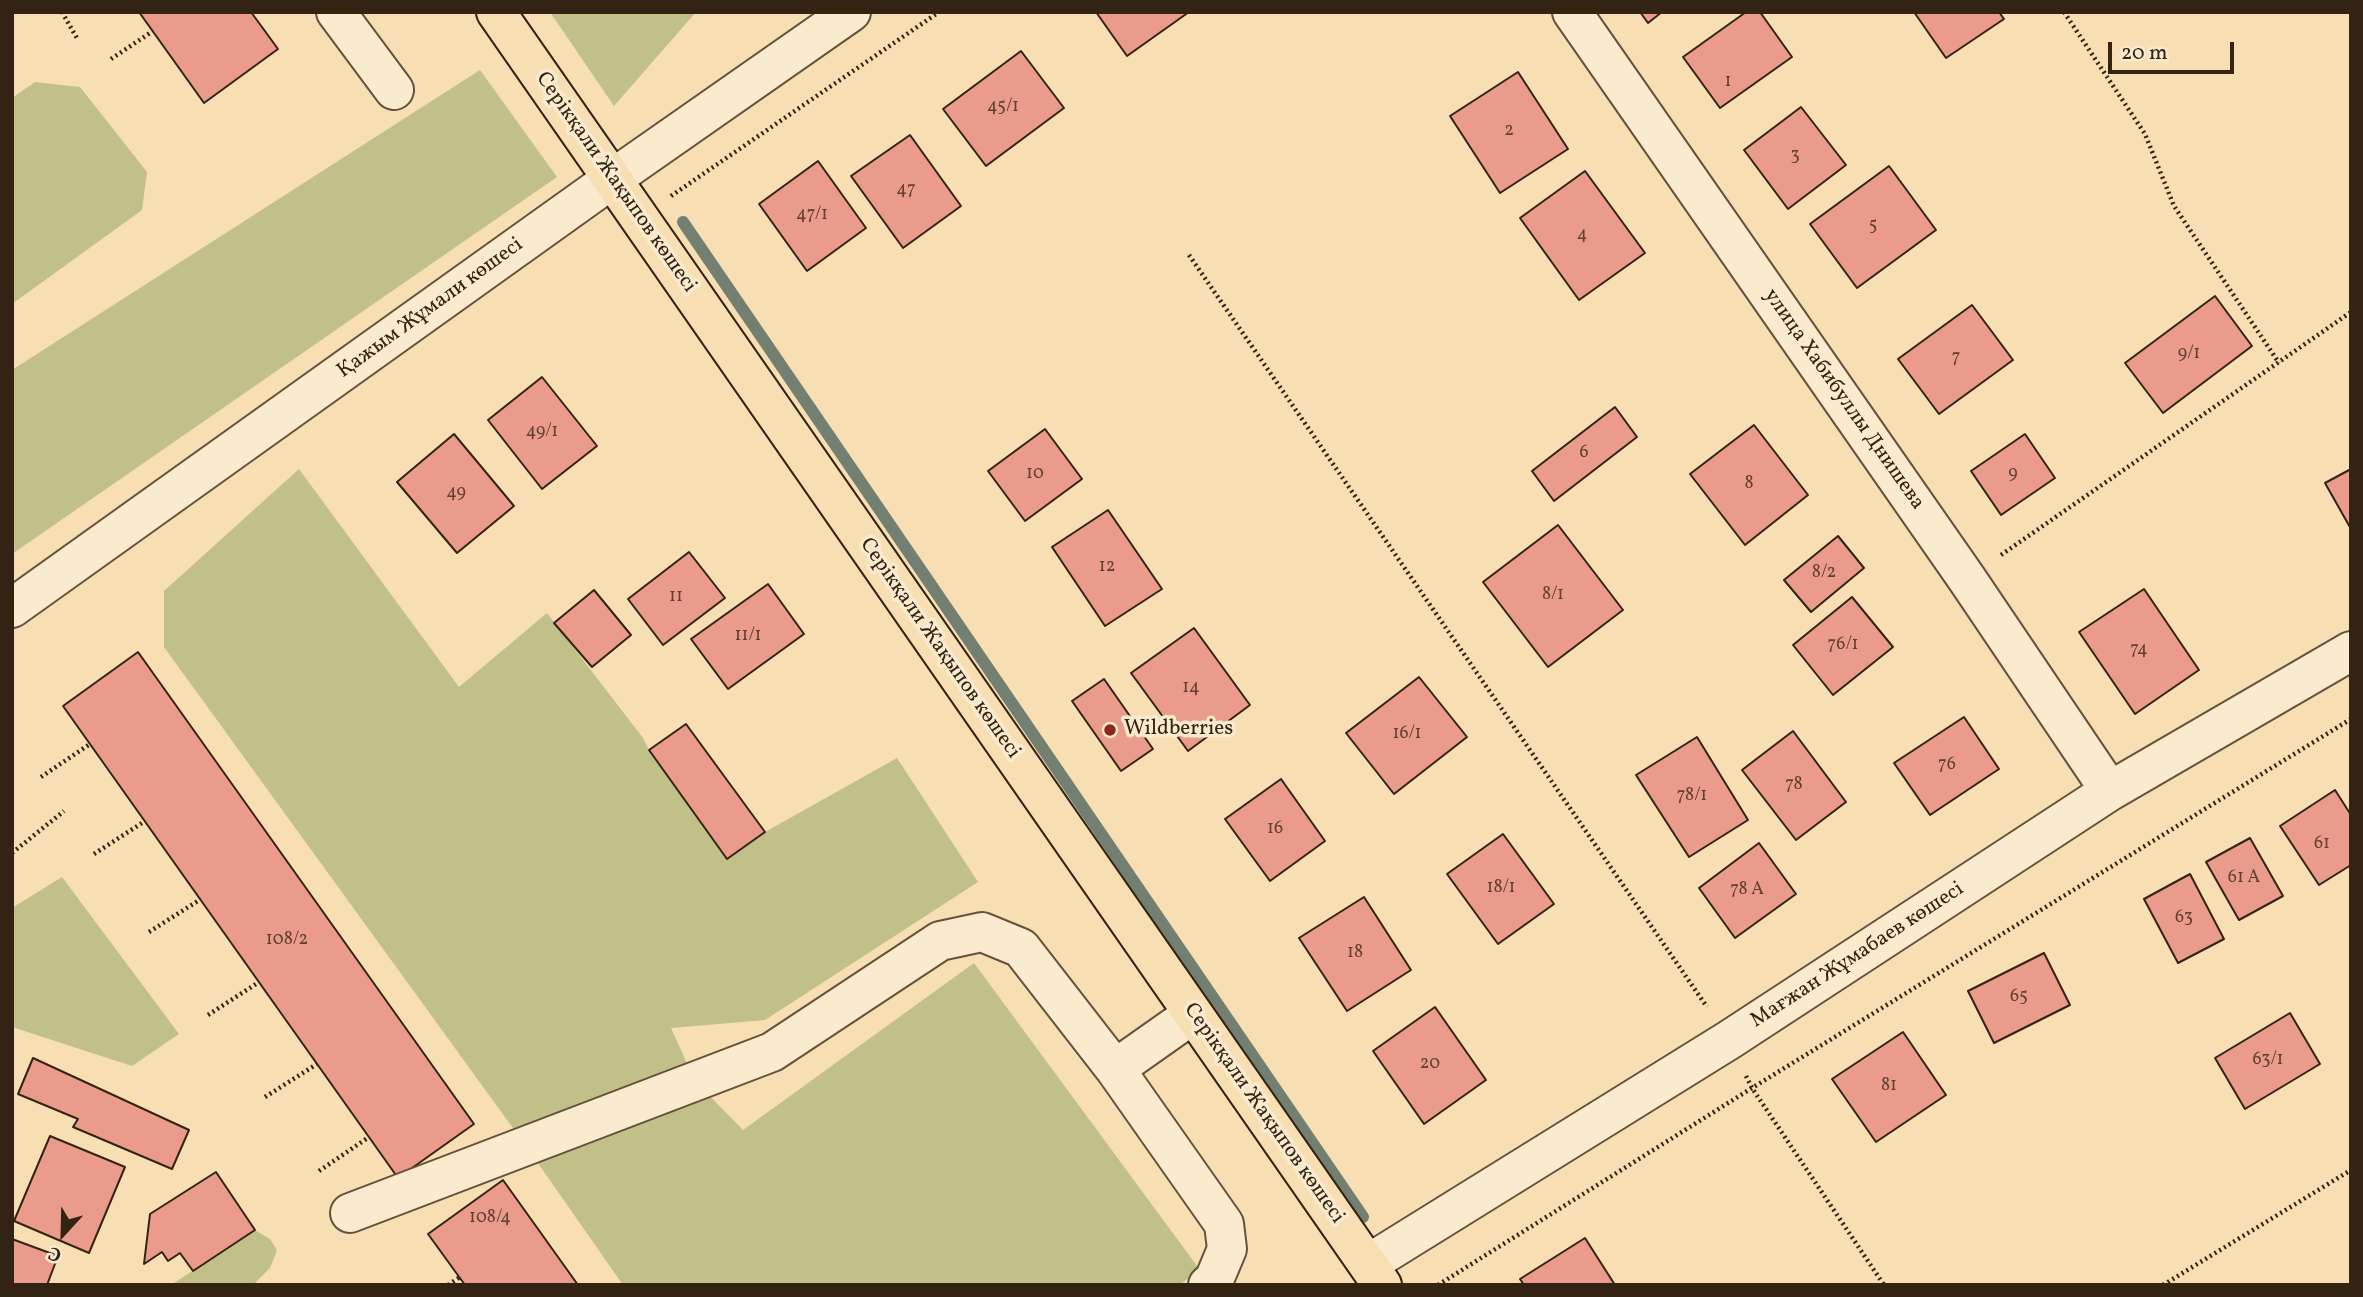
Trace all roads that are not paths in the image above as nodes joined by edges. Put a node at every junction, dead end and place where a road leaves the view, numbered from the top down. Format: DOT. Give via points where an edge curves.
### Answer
graph roads {
  1 [pos="336,12"];
  2 [pos="496,12"];
  3 [pos="851,12"];
  4 [pos="1572,12"];
  5 [pos="394,90"];
  6 [pos="612,179"];
  7 [pos="12,608"];
  8 [pos="2351,651"];
  9 [pos="2110,791"];
  10 [pos="1193,1014"];
  11 [pos="1115,1069"];
  12 [pos="350,1213"];
  13 [pos="1375,1274"];
  14 [pos="1208,1285"];
  1 -- 5 [label="street"];
  2 -- 6 [label="main road, Серікқали Жақыпов көшесі"];
  3 -- 6 [label="street, Қажым Жұмали көшесі"];
  4 -- 9 [label="street, улица Хабибуллы Днишева"];
  6 -- 7 [label="street, Қажым Жұмали көшесі"];
  6 -- 10 [label="main road, Серікқали Жақыпов көшесі"];
  8 -- 9 [label="street, Мағжан Жұмабаев көшесі"];
  9 -- 13 [label="street, Мағжан Жұмабаев көшесі"];
  10 -- 11 [label="street"];
  10 -- 13 [label="main road, Серікқали Жақыпов көшесі"];
  11 -- 12 [label="street" via="1021,948 982,932 940,941 772,1052"];
  11 -- 14 [label="street" via="1224,1224 1227,1249"];
}
